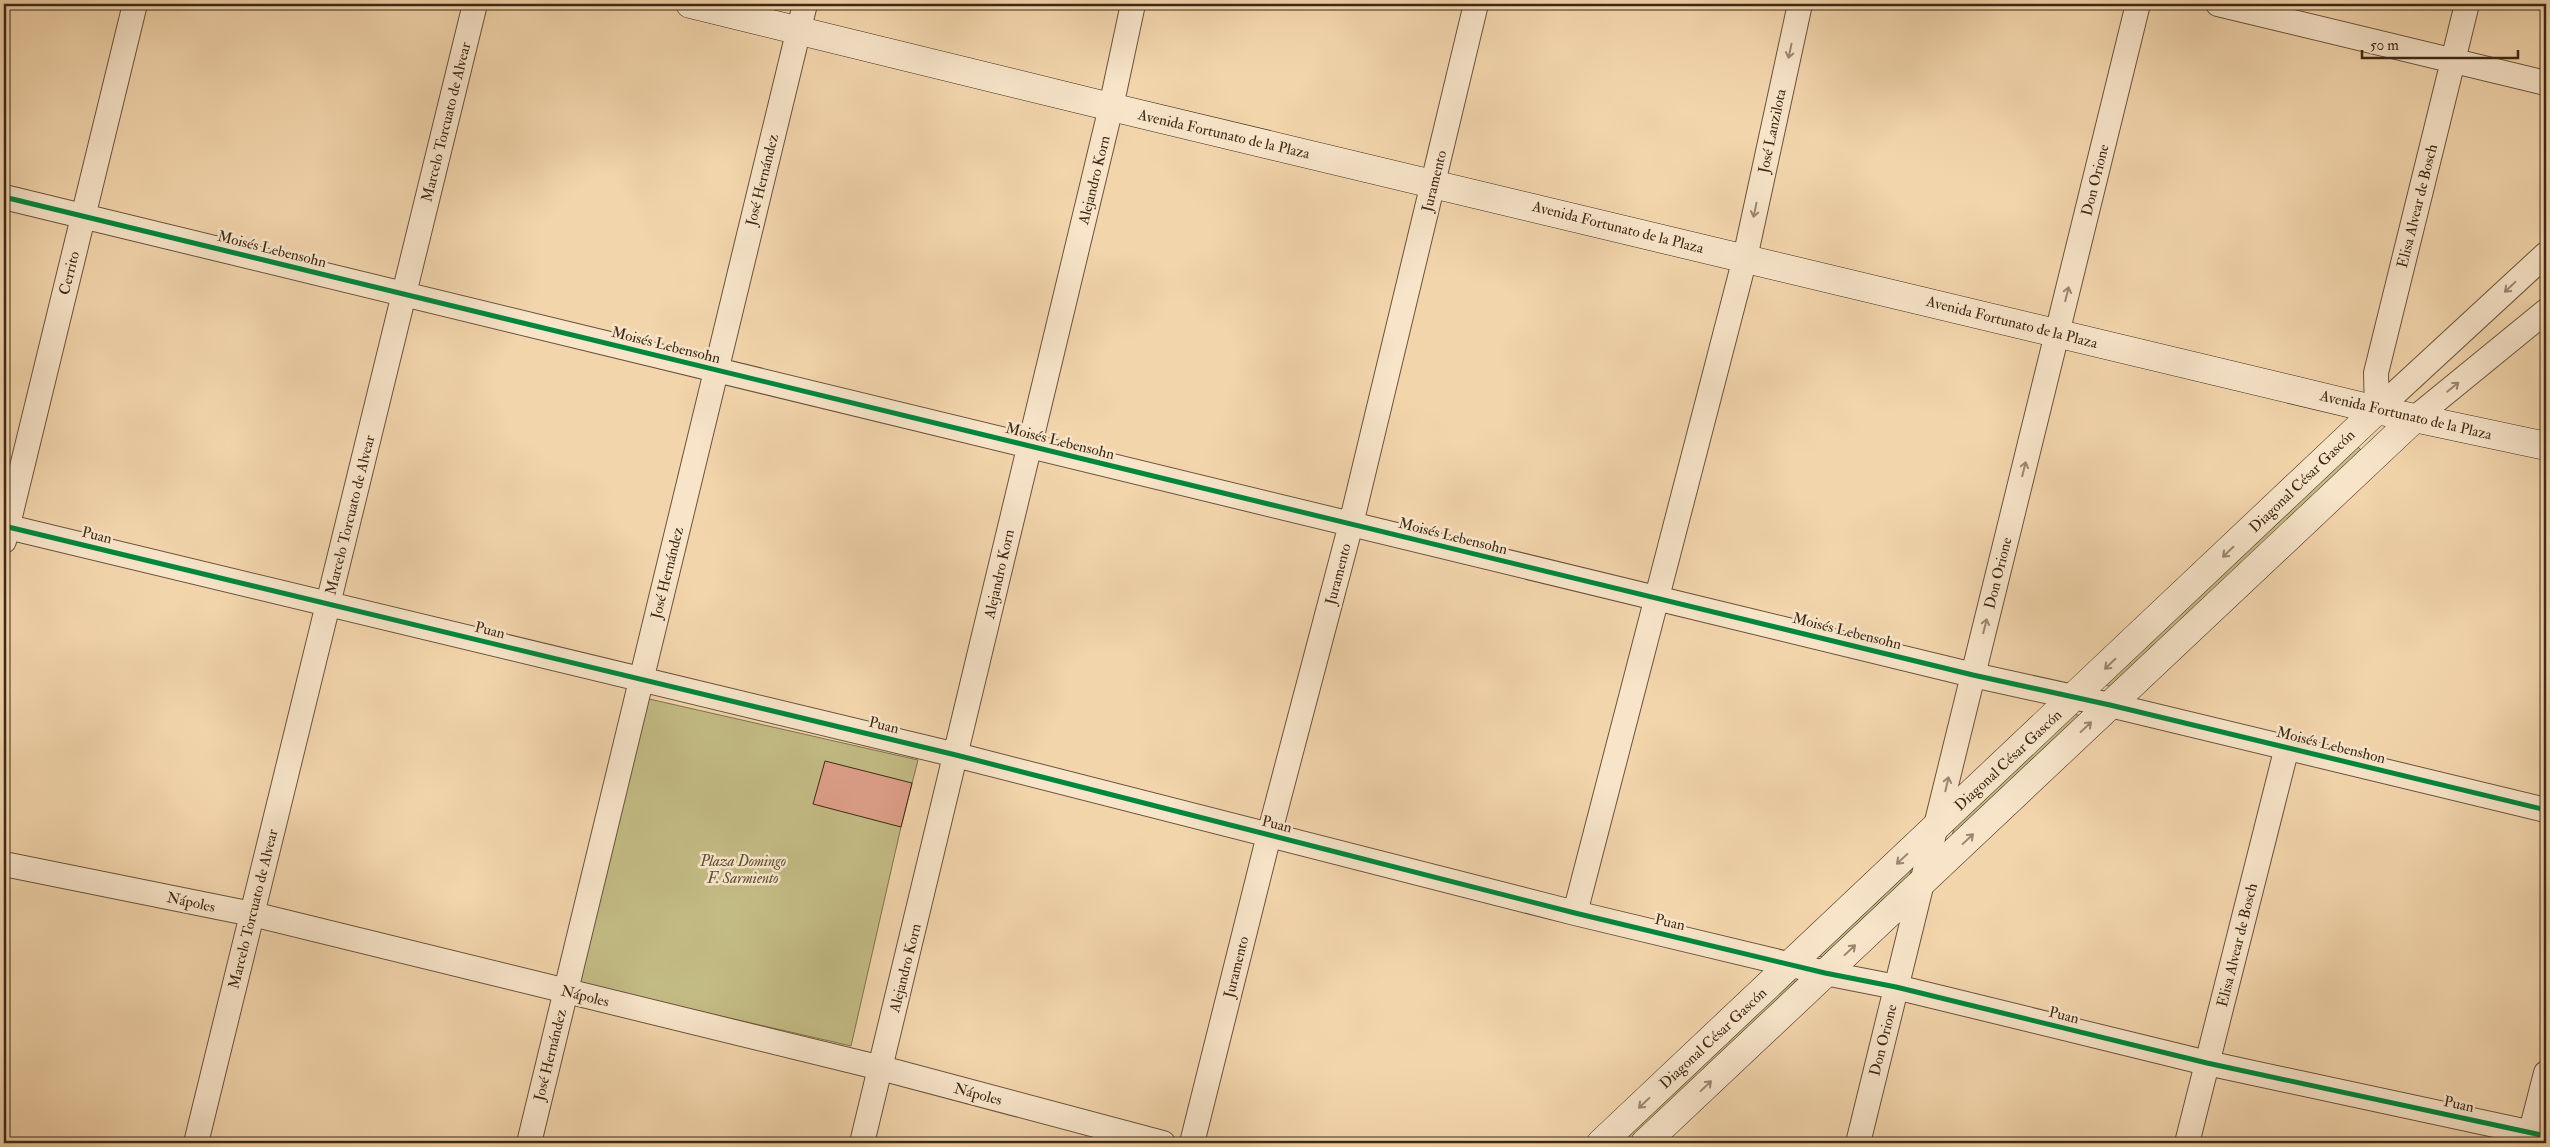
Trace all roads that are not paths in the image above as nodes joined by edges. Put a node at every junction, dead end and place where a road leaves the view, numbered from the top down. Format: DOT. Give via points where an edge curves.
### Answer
graph roads {
  1 [pos="135,4"];
  2 [pos="476,4"];
  3 [pos="690,4"];
  4 [pos="805,4"];
  5 [pos="1133,4"];
  6 [pos="1476,4"];
  7 [pos="1800,4"];
  8 [pos="2138,4"];
  9 [pos="2218,4"];
  10 [pos="2467,4"];
  11 [pos="799,30"];
  12 [pos="2453,60"];
  13 [pos="2546,82"];
  14 [pos="1111,107"];
  15 [pos="1433,183"];
  16 [pos="4,197"];
  17 [pos="83,216"];
  18 [pos="2546,254"];
  19 [pos="1745,258"];
  20 [pos="404,294"];
  21 [pos="2546,311"];
  22 [pos="2057,333"];
  23 [pos="716,370"];
  24 [pos="2377,410"];
  25 [pos="2415,418"];
  26 [pos="1030,446"];
  27 [pos="2546,446"];
  28 [pos="1351,524"];
  29 [pos="5,531"];
  30 [pos="1658,598"];
  31 [pos="328,604"];
  32 [pos="1973,675"];
  33 [pos="641,679"];
  34 [pos="2075,697"];
  35 [pos="2110,705"];
  36 [pos="2287,747"];
  37 [pos="956,755"];
  38 [pos="2546,810"];
  39 [pos="1937,827"];
  40 [pos="1269,835"];
  41 [pos="4,864"];
  42 [pos="1922,883"];
  43 [pos="1575,913"];
  44 [pos="252,914"];
  45 [pos="1791,964"];
  46 [pos="1825,973"];
  47 [pos="1896,987"];
  48 [pos="566,991"];
  49 [pos="2206,1063"];
  50 [pos="881,1068"];
  51 [pos="2546,1073"];
  52 [pos="2535,1137"];
  53 [pos="196,1143"];
  54 [pos="529,1143"];
  55 [pos="862,1143"];
  56 [pos="1163,1143"];
  57 [pos="1192,1143"];
  58 [pos="1601,1143"];
  59 [pos="1645,1143"];
  60 [pos="1858,1143"];
  61 [pos="2187,1143"];
  1 -- 17 [label="street, Cerrito"];
  2 -- 20 [label="street, Marcelo Torcuato de Alvear"];
  3 -- 11 [label="street, Avenida Fortunato de la Plaza"];
  4 -- 11 [label="street, José Hernández"];
  5 -- 14 [label="street, Alejandro Korn"];
  6 -- 15 [label="street, Juramento"];
  7 -- 19 [label="street, José Lanzilota, one-way"];
  22 -- 8 [label="street, Don Orione, one-way"];
  9 -- 12 [label="street"];
  10 -- 12 [label="street, Elisa Alvear de Bosch"];
  11 -- 14 [label="street, Avenida Fortunato de la Plaza"];
  11 -- 23 [label="street, José Hernández"];
  12 -- 13 [label="street"];
  12 -- 24 [label="street, Elisa Alvear de Bosch" via="2376,373"];
  14 -- 15 [label="street, Avenida Fortunato de la Plaza"];
  14 -- 26 [label="street, Alejandro Korn"];
  15 -- 19 [label="street, Avenida Fortunato de la Plaza"];
  15 -- 28 [label="street, Juramento"];
  16 -- 17 [label="street, Moisés Lebensohn"];
  17 -- 20 [label="street, Moisés Lebensohn"];
  17 -- 29 [label="street, Cerrito"];
  18 -- 24 [label="street, Diagonal César Gascón, one-way"];
  19 -- 22 [label="street, Avenida Fortunato de la Plaza"];
  19 -- 30 [label="street, José Lanzilota"];
  20 -- 23 [label="street, Moisés Lebensohn"];
  20 -- 31 [label="street, Marcelo Torcuato de Alvear"];
  25 -- 21 [label="street, Diagonal César Gascón, one-way"];
  22 -- 24 [label="street, Avenida Fortunato de la Plaza"];
  32 -- 22 [label="street, Don Orione, one-way"];
  23 -- 26 [label="street, Moisés Lebensohn"];
  23 -- 33 [label="street, José Hernández"];
  24 -- 25 [label="street, Avenida Fortunato de la Plaza"];
  24 -- 34 [label="street, Diagonal César Gascón, one-way"];
  25 -- 27 [label="street, Avenida Fortunato de la Plaza"];
  25 -- 35 [label="street, Diagonal César Gascón"];
  26 -- 28 [label="street, Moisés Lebensohn"];
  26 -- 37 [label="street, Alejandro Korn"];
  28 -- 30 [label="street, Moisés Lebensohn"];
  28 -- 40 [label="street, Juramento"];
  29 -- 31 [label="street, Puan"];
  30 -- 32 [label="street, Moisés Lebensohn"];
  30 -- 43 [label="street, José Lanzilota"];
  31 -- 33 [label="street, Puan"];
  31 -- 44 [label="street, Marcelo Torcuato de Alvear"];
  32 -- 34 [label="street, Moisés Lebensohn"];
  39 -- 32 [label="street, Don Orione, one-way"];
  33 -- 37 [label="street, Puan"];
  33 -- 48 [label="street, José Hernández"];
  34 -- 35 [label="street, Moisés Lebensohn"];
  34 -- 39 [label="street, Diagonal César Gascón"];
  35 -- 36 [label="street, Moisés Lebenshon"];
  42 -- 35 [label="street, Diagonal César Gascón, one-way"];
  36 -- 38 [label="street, Moisés Lebenshon"];
  36 -- 49 [label="street, Elisa Alvear de Bosch"];
  37 -- 40 [label="street, Puan"];
  37 -- 50 [label="street, Alejandro Korn"];
  39 -- 42 [label="street, Don Orione"];
  39 -- 45 [label="street, Diagonal César Gascón, one-way"];
  40 -- 43 [label="street, Puan"];
  40 -- 57 [label="street, Juramento"];
  41 -- 44 [label="street, Nápoles"];
  46 -- 42 [label="street, Diagonal César Gascón, one-way"];
  42 -- 47 [label="street, Don Orione"];
  43 -- 45 [label="street, Puan"];
  44 -- 48 [label="street, Nápoles"];
  44 -- 53 [label="street, Marcelo Torcuato de Alvear"];
  45 -- 46 [label="street, Puan"];
  45 -- 58 [label="street, Diagonal César Gascón, one-way"];
  46 -- 47 [label="street, Puan"];
  59 -- 46 [label="street, Diagonal César Gascón, one-way"];
  47 -- 49 [label="street, Puan"];
  47 -- 60 [label="street, Don Orione"];
  48 -- 50 [label="street, Nápoles"];
  48 -- 54 [label="street, José Hernández"];
  49 -- 52 [label="street, Puan"];
  49 -- 61 [label="street, Elisa Alvear de Bosch"];
  50 -- 55 [label="street, Alejandro Korn"];
  50 -- 56 [label="street, Nápoles"];
  51 -- 52 [label="street"];
}
